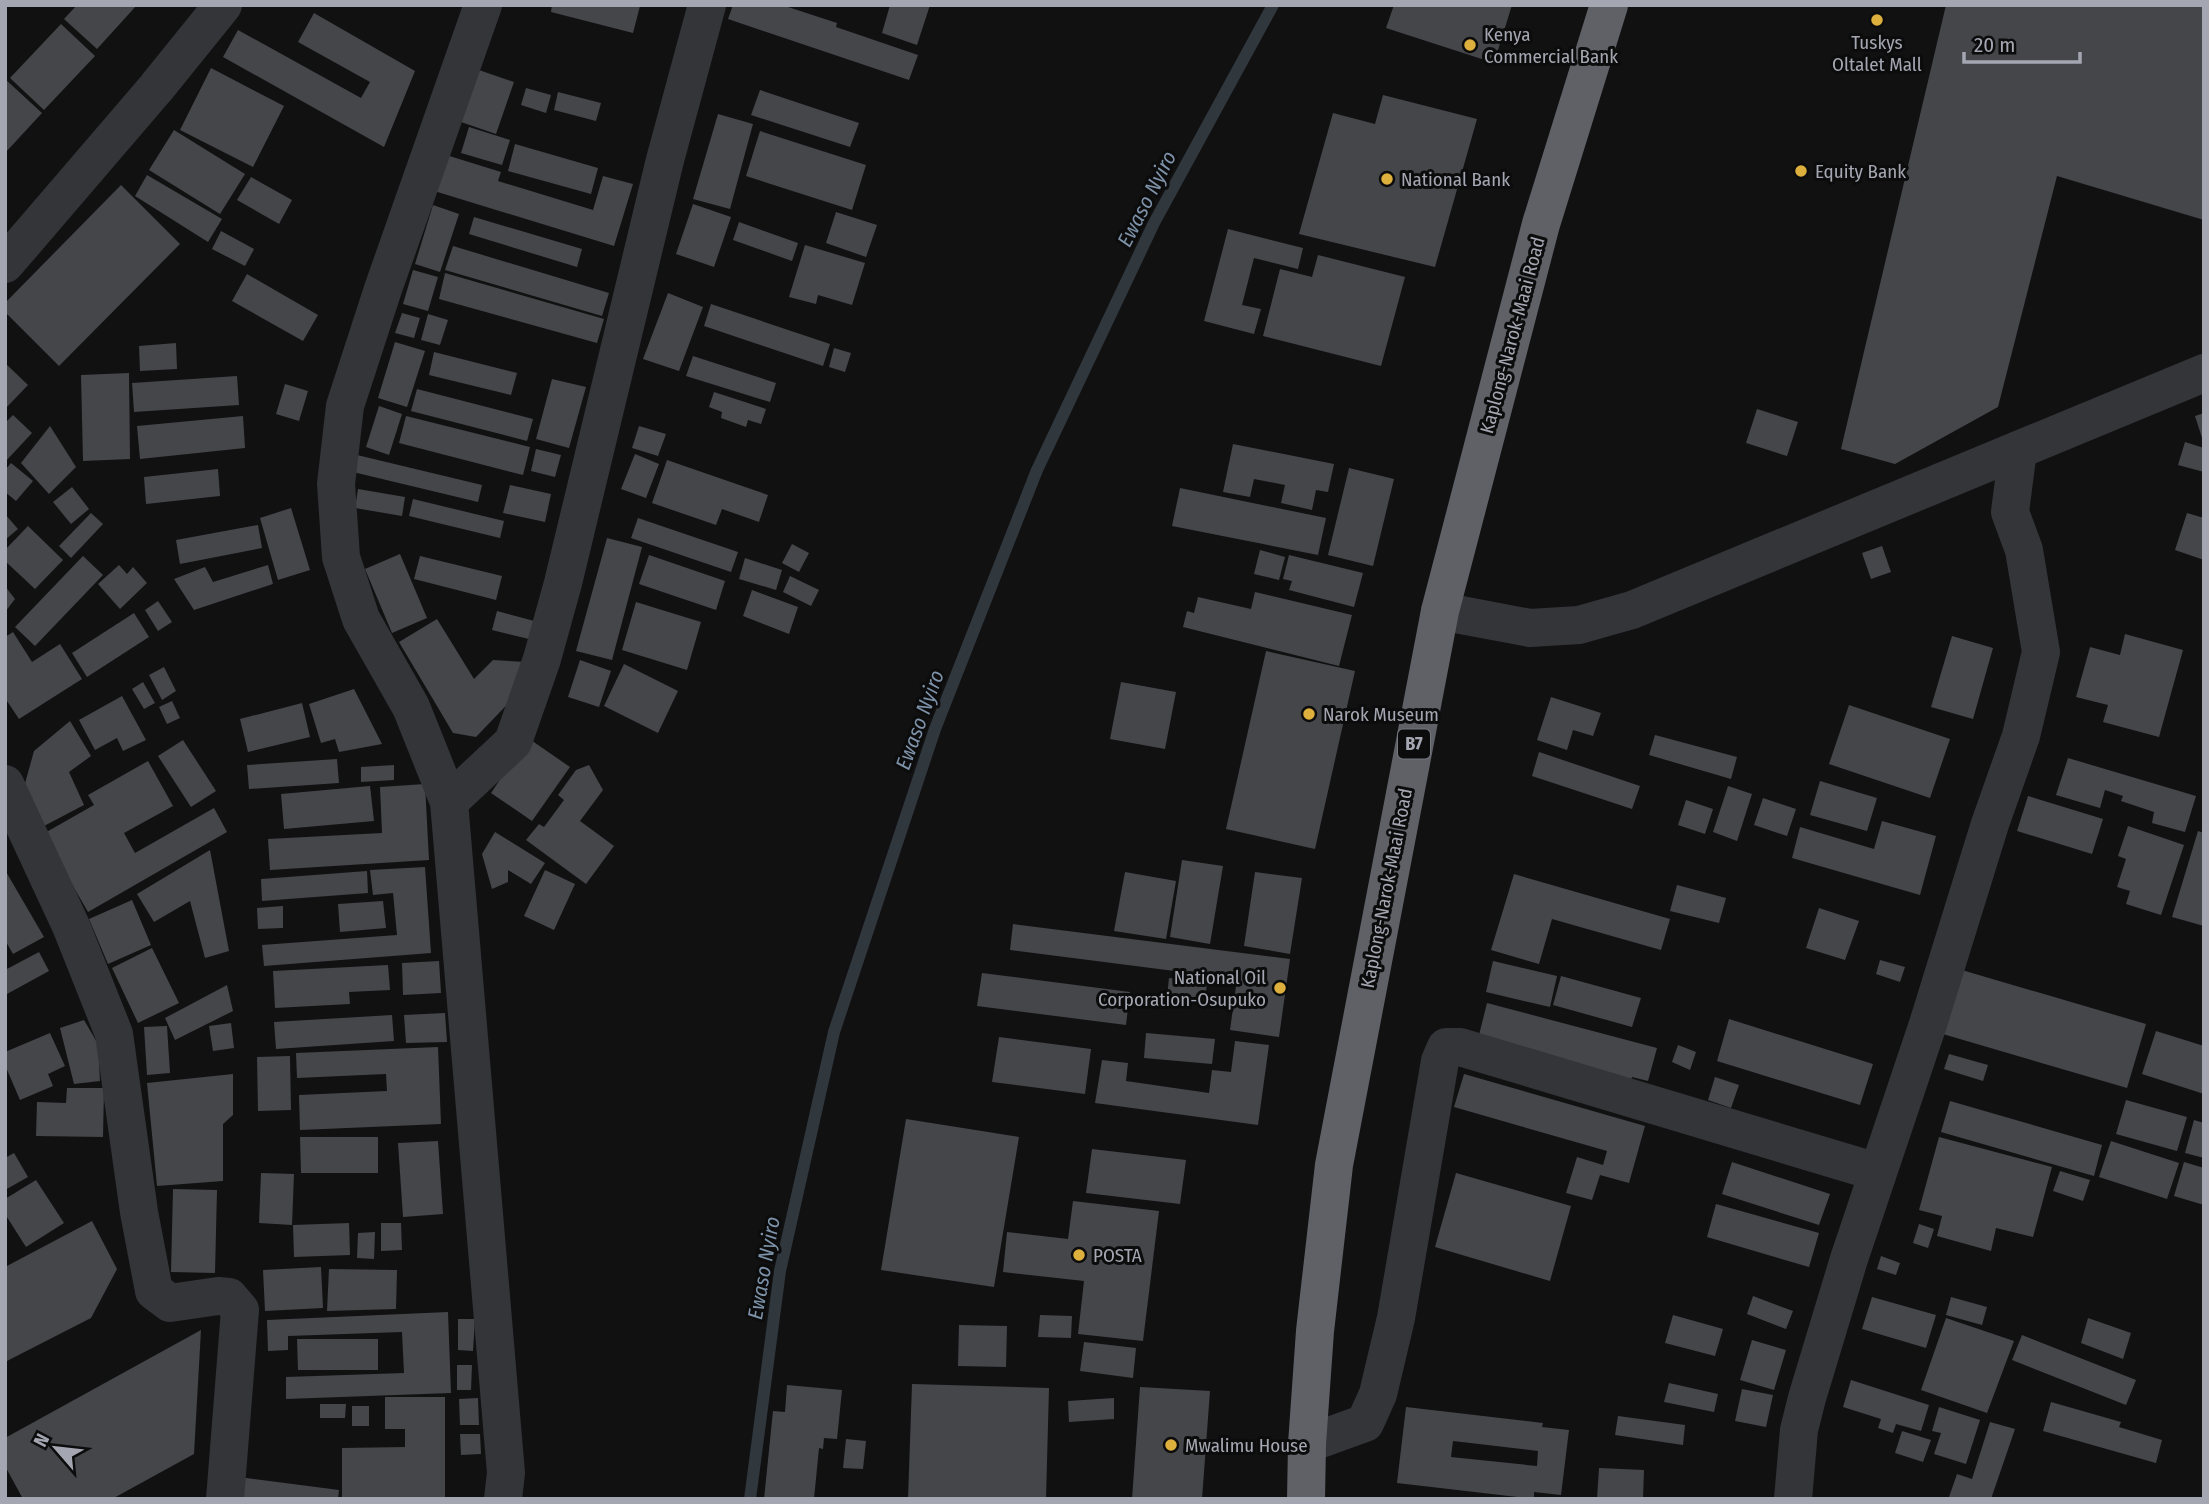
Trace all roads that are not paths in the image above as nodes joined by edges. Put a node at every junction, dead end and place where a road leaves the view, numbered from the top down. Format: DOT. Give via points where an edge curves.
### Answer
graph roads {
  1 [pos="223,5"];
  2 [pos="483,5"];
  3 [pos="707,5"];
  4 [pos="1609,5"];
  5 [pos="5,264"];
  6 [pos="2204,373"];
  7 [pos="2018,450"];
  8 [pos="1440,611"];
  9 [pos="5,784"];
  10 [pos="449,802"];
  11 [pos="1877,1172"];
  12 [pos="1307,1444"];
  13 [pos="225,1499"];
  14 [pos="503,1499"];
  15 [pos="1306,1499"];
  16 [pos="1793,1499"];
  1 -- 5 [label="street"];
  2 -- 10 [label="street" via="345,406 336,484 341,557 360,619 411,707"];
  3 -- 10 [label="street" via="542,659 513,742"];
  4 -- 8 [label="highway, Kaplong-Narok-Maai Road / B7" via="1541,223"];
  6 -- 7 [label="street"];
  7 -- 8 [label="street" via="1632,610 1579,625 1530,628"];
  7 -- 11 [label="street" via="2010,512 2024,550 2041,652 2021,736"];
  8 -- 12 [label="highway, Kaplong-Narok-Maai Road / B7" via="1334,1165"];
  9 -- 13 [label="street" via="71,926 114,1034 154,1290 170,1303 229,1297 240,1310"];
  10 -- 14 [label="street" via="506,1473"];
  11 -- 12 [label="street" via="1460,1047 1446,1047 1378,1394 1364,1423"];
  11 -- 16 [label="street" via="1807,1398 1799,1430"];
  12 -- 15 [label="highway, Kaplong-Narok-Maai Road / B7"];
}
